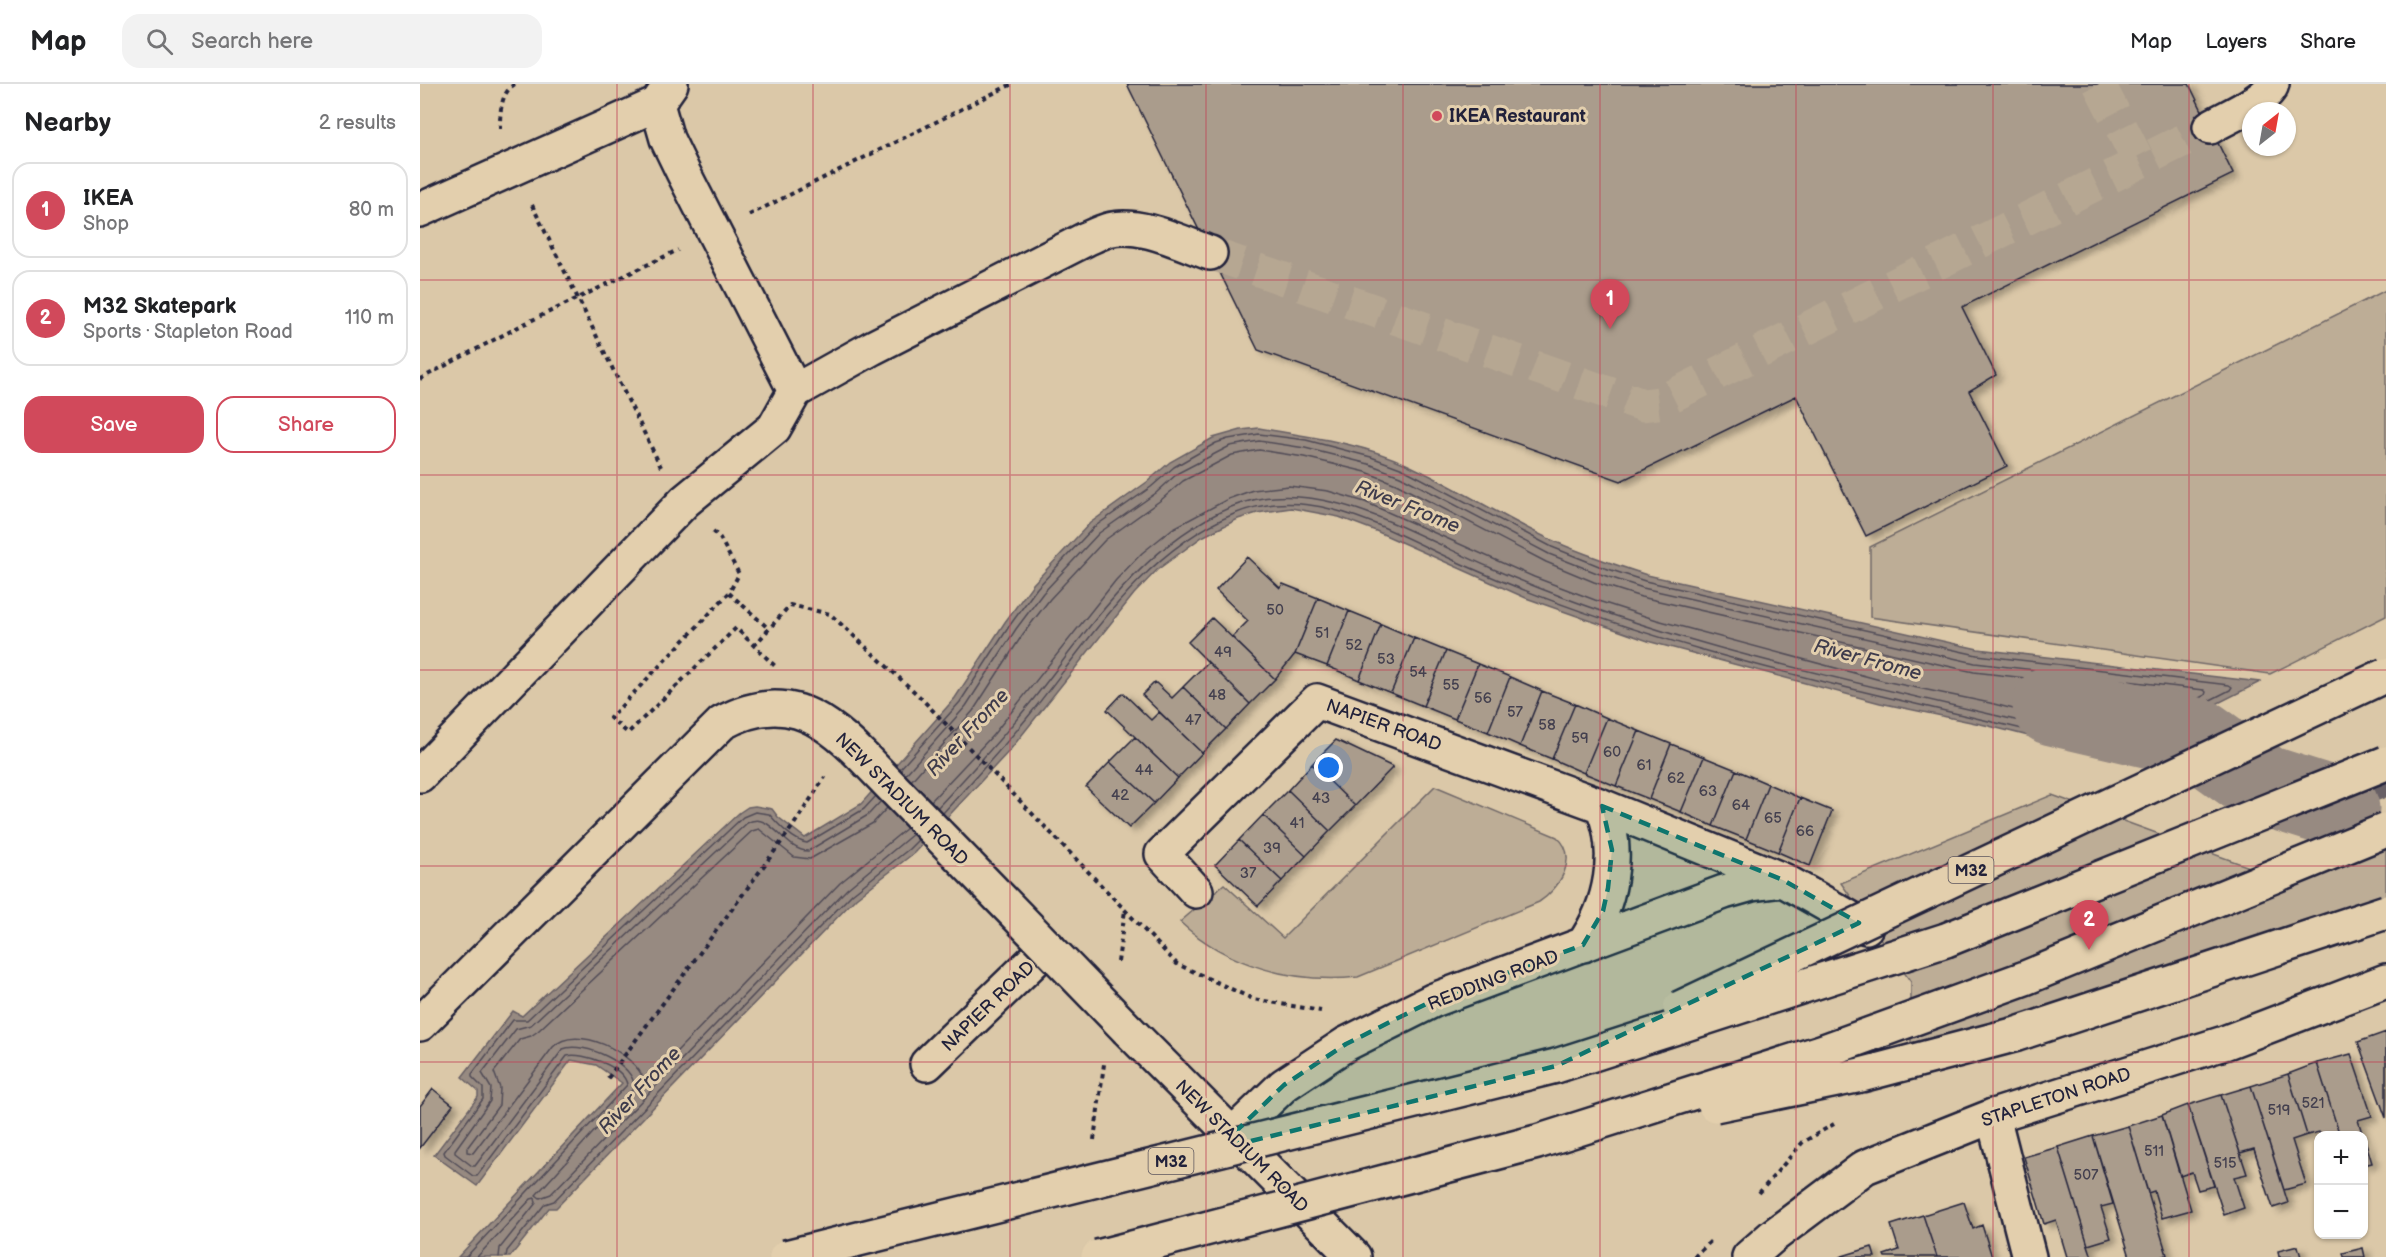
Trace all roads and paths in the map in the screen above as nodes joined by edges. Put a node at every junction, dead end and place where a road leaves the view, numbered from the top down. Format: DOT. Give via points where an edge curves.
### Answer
graph roads {
  1 [pos="2272,84"];
  2 [pos="664,94"];
  3 [pos="2210,127"];
  4 [pos="420,210"];
  5 [pos="1210,253"];
  6 [pos="795,391"];
  7 [pos="729,593"];
  8 [pos="769,629"];
  9 [pos="754,646"];
  10 [pos="2386,675"];
  11 [pos="856,749"];
  12 [pos="2386,763"];
  13 [pos="420,775"];
  14 [pos="1602,806"];
  15 [pos="2386,830"];
  16 [pos="1783,880"];
  17 [pos="1196,891"];
  18 [pos="1125,909"];
  19 [pos="2386,912"];
  20 [pos="1866,927"];
  21 [pos="1584,945"];
  22 [pos="1048,948"];
  23 [pos="1117,967"];
  24 [pos="2386,981"];
  25 [pos="1332,1013"];
  26 [pos="420,1024"];
  27 [pos="1105,1060"];
  28 [pos="927,1064"];
  29 [pos="1556,1066"];
  30 [pos="608,1078"];
  31 [pos="1993,1116"];
  32 [pos="1231,1136"];
  33 [pos="1094,1141"];
  34 [pos="1537,1142"];
  35 [pos="1348,1255"];
  36 [pos="786,1257"];
  37 [pos="1098,1257"];
  38 [pos="1749,1257"];
  39 [pos="2029,1257"];
  1 -- 3 [label="main road" via="2258,100"];
  2 -- 4 [label="main road"];
  2 -- 6 [label="main road" via="667,139"];
  5 -- 6 [label="main road" via="1164,236 1130,228 1110,229 872,348"];
  6 -- 13 [label="main road" via="774,428 685,501"];
  7 -- 8 [label="path"];
  8 -- 9 [label="path"];
  8 -- 18 [label="path" via="790,605 830,614 919,696"];
  10 -- 29 [label="main road, M32, bridge"];
  11 -- 22 [label="main road, NEW STADIUM ROAD, bridge"];
  11 -- 26 [label="main road, NEW STADIUM ROAD" via="820,719 801,711 753,711 722,723"];
  11 -- 30 [label="path" via="793,826"];
  12 -- 29 [label="main road, M32, bridge" via="1946,940"];
  14 -- 16 [label="main road, NAPIER ROAD"];
  14 -- 17 [label="main road, NAPIER ROAD" via="1317,701 1162,854"];
  14 -- 21 [label="main road" via="1610,832 1611,868 1603,911"];
  15 -- 34 [label="main road, bridge" via="2025,978 1821,1052"];
  16 -- 20 [label="main road, NAPIER ROAD"];
  16 -- 21 [label="main road, REDDING ROAD" via="1724,892"];
  18 -- 23 [label="path"];
  18 -- 25 [label="path" via="1177,964 1253,999"];
  19 -- 34 [label="main road, bridge" via="2017,1034 1861,1075"];
  21 -- 32 [label="main road, REDDING ROAD" via="1434,1000 1346,1044 1284,1086"];
  22 -- 28 [label="main road, NAPIER ROAD"];
  22 -- 32 [label="main road, NEW STADIUM ROAD, bridge"];
  24 -- 31 [label="main road, STAPLETON ROAD" via="2224,1043"];
  27 -- 33 [label="path"];
  29 -- 36 [label="main road, M32, bridge"];
  31 -- 38 [label="main road, STAPLETON ROAD" via="1865,1167"];
  31 -- 39 [label="main road"];
  32 -- 35 [label="main road, NEW STADIUM ROAD"];
  34 -- 37 [label="main road, bridge"];
}
